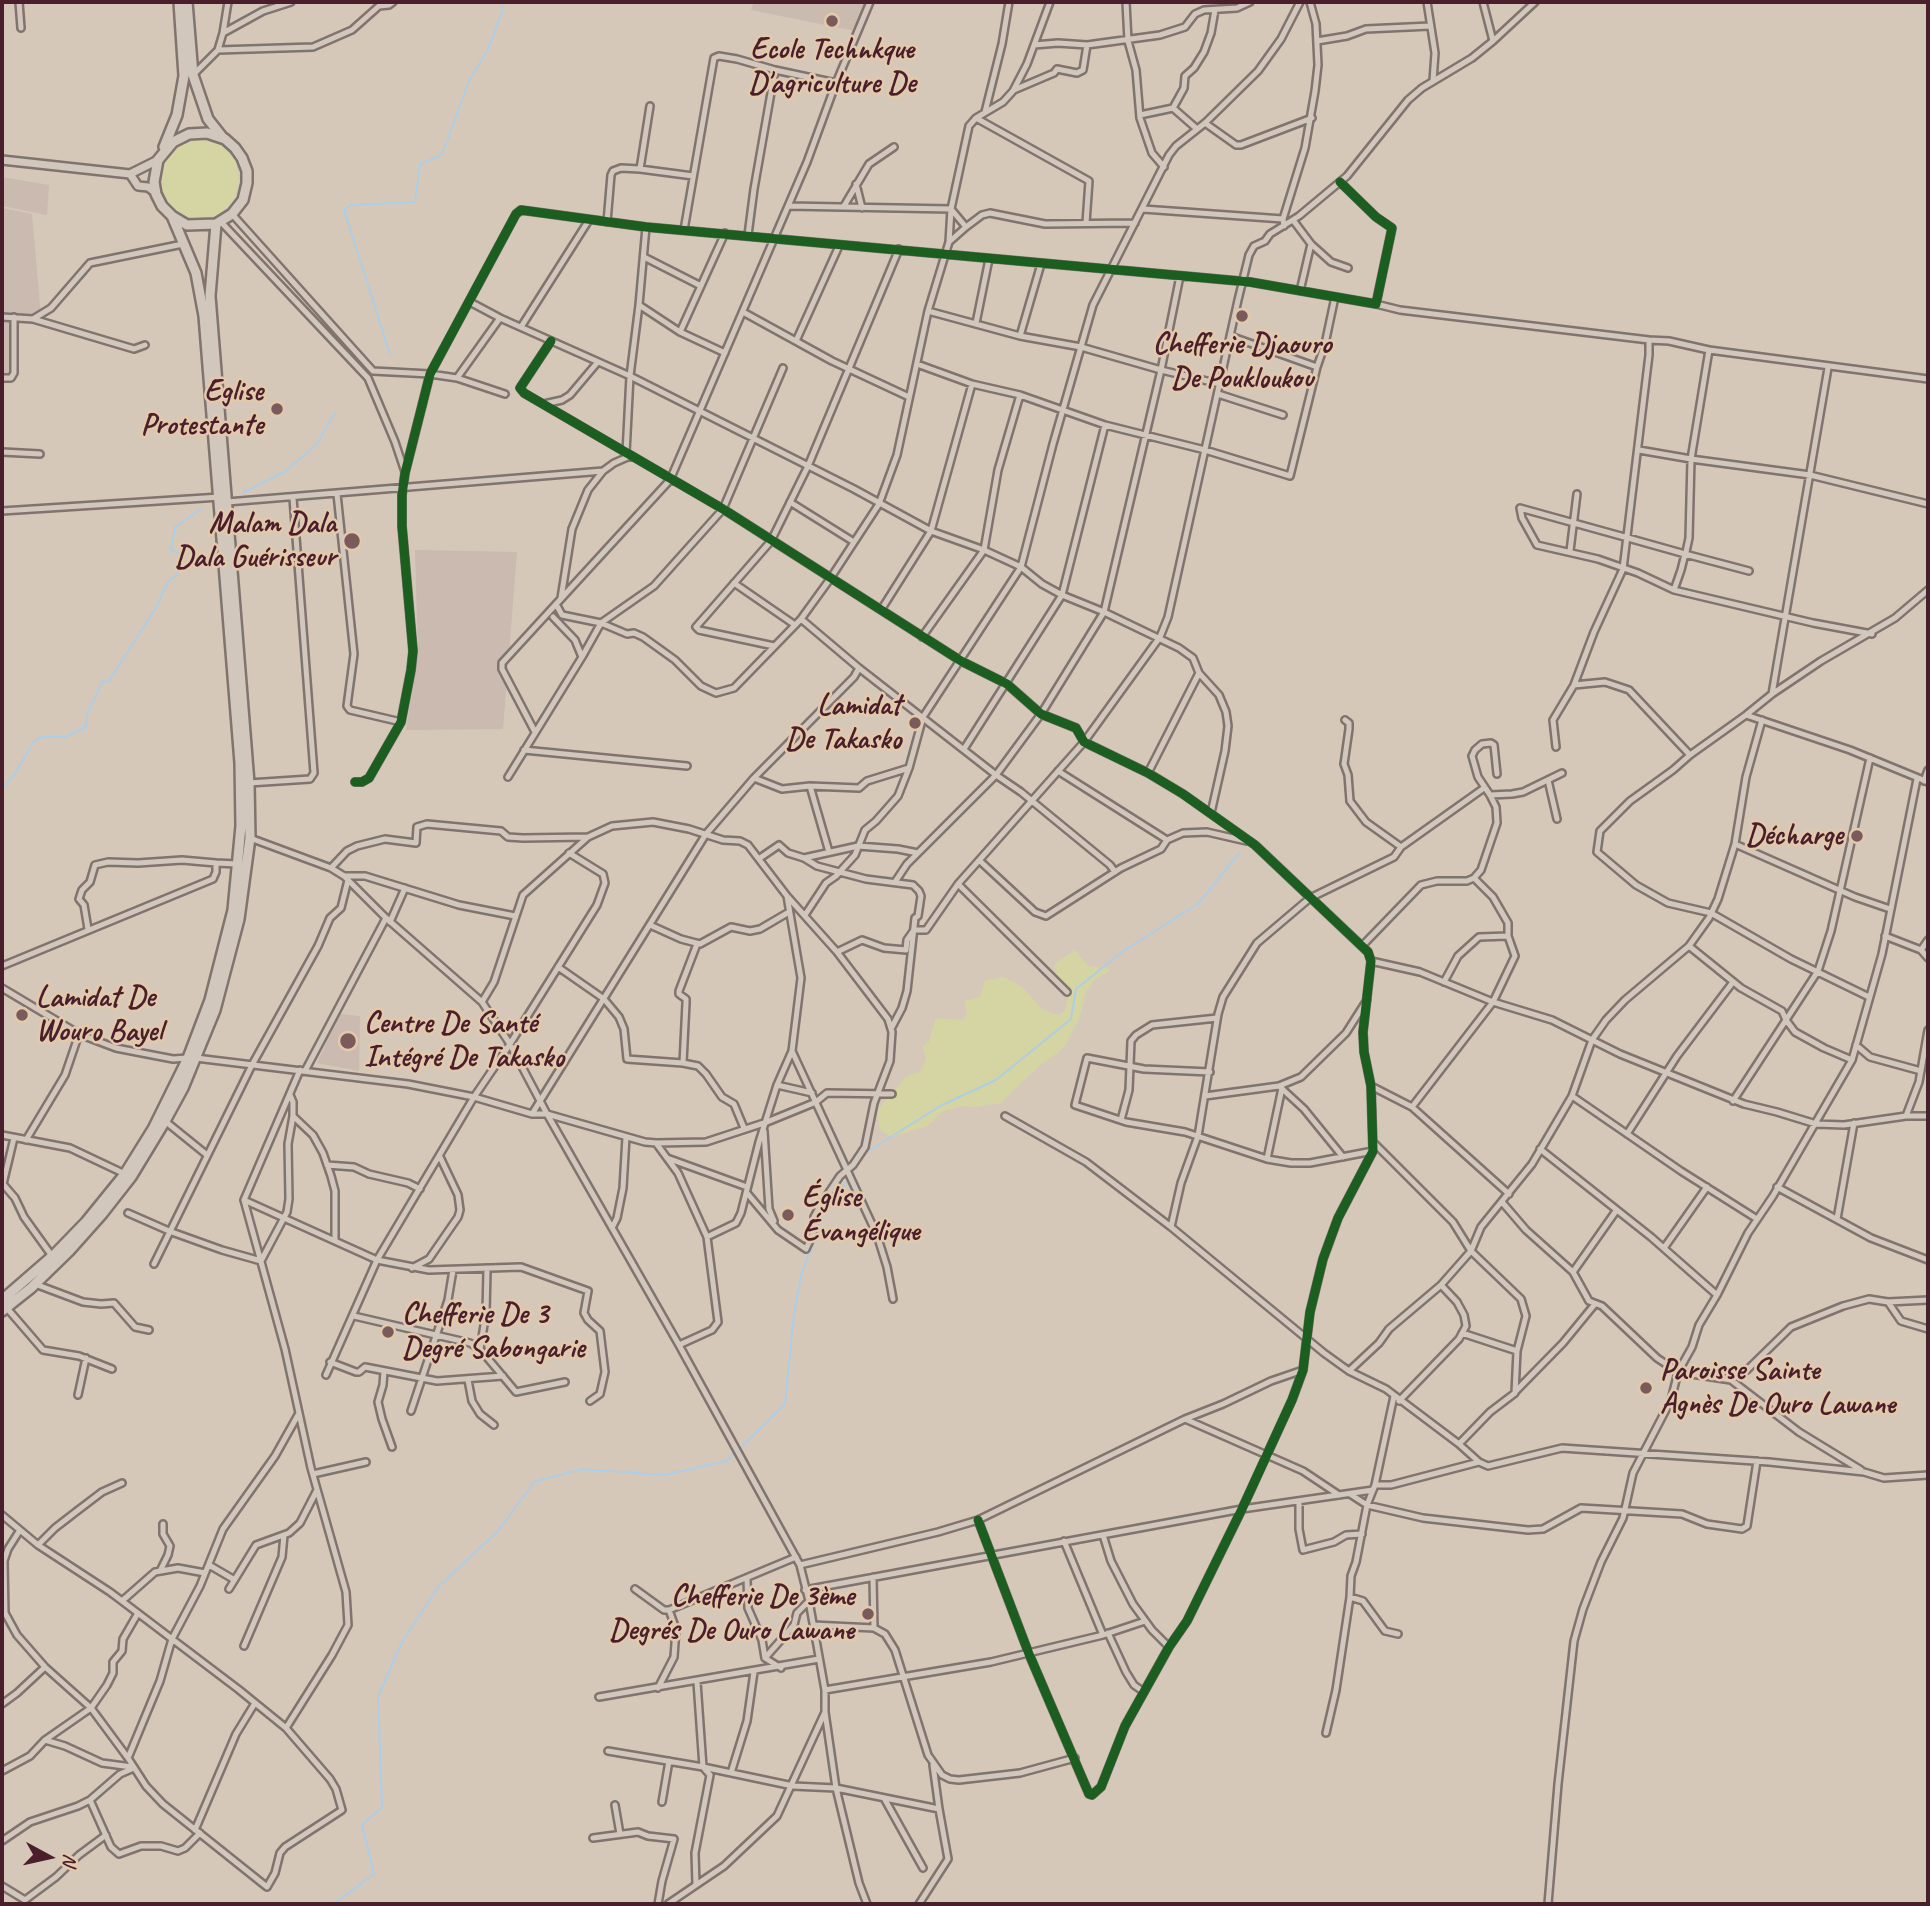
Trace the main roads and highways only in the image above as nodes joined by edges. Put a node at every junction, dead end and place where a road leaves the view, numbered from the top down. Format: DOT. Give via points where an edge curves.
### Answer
graph roads {
  1 [pos="179,2"];
  2 [pos="187,2"];
  3 [pos="225,139"];
  4 [pos="159,158"];
  5 [pos="172,216"];
  6 [pos="218,223"];
  7 [pos="224,500"];
  8 [pos="192,1058"];
  9 [pos="3,1306"];
  1 -- 4 [label="main road" via="184,76 177,114"];
  2 -- 3 [label="main road" via="193,75 208,119"];
  3 -- 4 [label="main road" via="189,134 173,142"];
  3 -- 6 [label="main road" via="242,158 247,183 243,200 232,215"];
  4 -- 5 [label="main road" via="156,194"];
  5 -- 6 [label="main road" via="187,225"];
  5 -- 7 [label="main road" via="202,295"];
  6 -- 7 [label="main road" via="210,296"];
  7 -- 8 [label="main road" via="241,826 229,929"];
  7 -- 8 [label="main road" via="250,783 250,838 229,962 215,1010"];
  8 -- 9 [label="main road" via="125,1174 86,1222"];
  8 -- 9 [label="main road" via="165,1121 131,1177 69,1251"];
}
